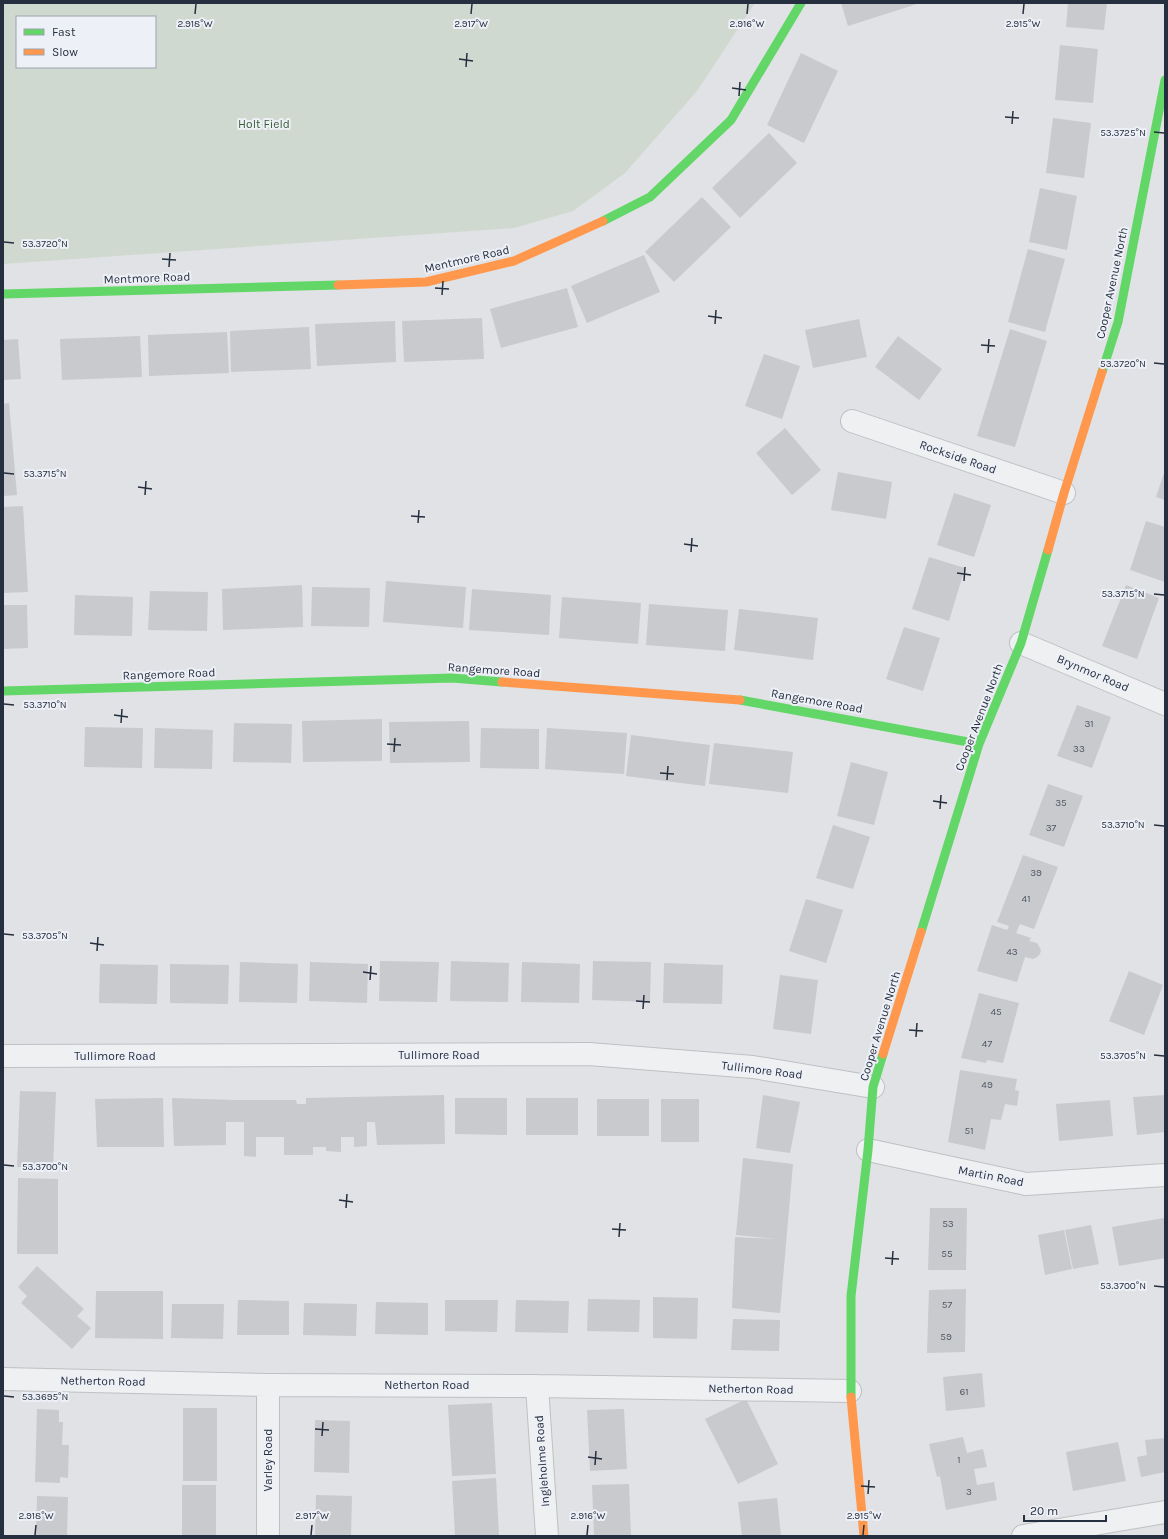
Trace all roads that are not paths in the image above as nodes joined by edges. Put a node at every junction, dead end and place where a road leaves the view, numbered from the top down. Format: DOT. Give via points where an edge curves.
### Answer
graph roads {
  1 [pos="801,3"];
  2 [pos="1165,80"];
  3 [pos="3,294"];
  4 [pos="852,421"];
  5 [pos="1064,493"];
  6 [pos="1021,643"];
  7 [pos="3,691"];
  8 [pos="1165,704"];
  9 [pos="979,744"];
  10 [pos="3,1056"];
  11 [pos="873,1087"];
  12 [pos="868,1150"];
  13 [pos="1165,1175"];
  14 [pos="3,1379"];
  15 [pos="268,1385"];
  16 [pos="537,1386"];
  17 [pos="850,1391"];
  18 [pos="1165,1512"];
  19 [pos="268,1536"];
  20 [pos="547,1536"];
  21 [pos="864,1536"];
  22 [pos="1022,1536"];
  1 -- 3 [label="street, Mentmore Road" via="731,120 650,197 514,261 426,282"];
  2 -- 5 [label="street, Cooper Avenue North" via="1118,322"];
  4 -- 5 [label="street, Rockside Road"];
  5 -- 6 [label="street, Cooper Avenue North"];
  6 -- 8 [label="street, Brynmor Road"];
  6 -- 9 [label="street, Cooper Avenue North"];
  7 -- 9 [label="street, Rangemore Road" via="452,678 737,699"];
  9 -- 11 [label="street, Cooper Avenue North"];
  10 -- 11 [label="street, Tullimore Road" via="589,1054 753,1067"];
  11 -- 12 [label="street, Cooper Avenue North"];
  12 -- 13 [label="street, Martin Road" via="1026,1184"];
  12 -- 17 [label="street, Cooper Avenue North" via="851,1296"];
  14 -- 15 [label="street, Netherton Road"];
  15 -- 16 [label="street, Netherton Road"];
  15 -- 19 [label="street, Varley Road"];
  16 -- 17 [label="street, Netherton Road"];
  16 -- 20 [label="street, Ingleholme Road"];
  17 -- 21 [label="street, Cooper Avenue North"];
  18 -- 22 [label="street"];
}
